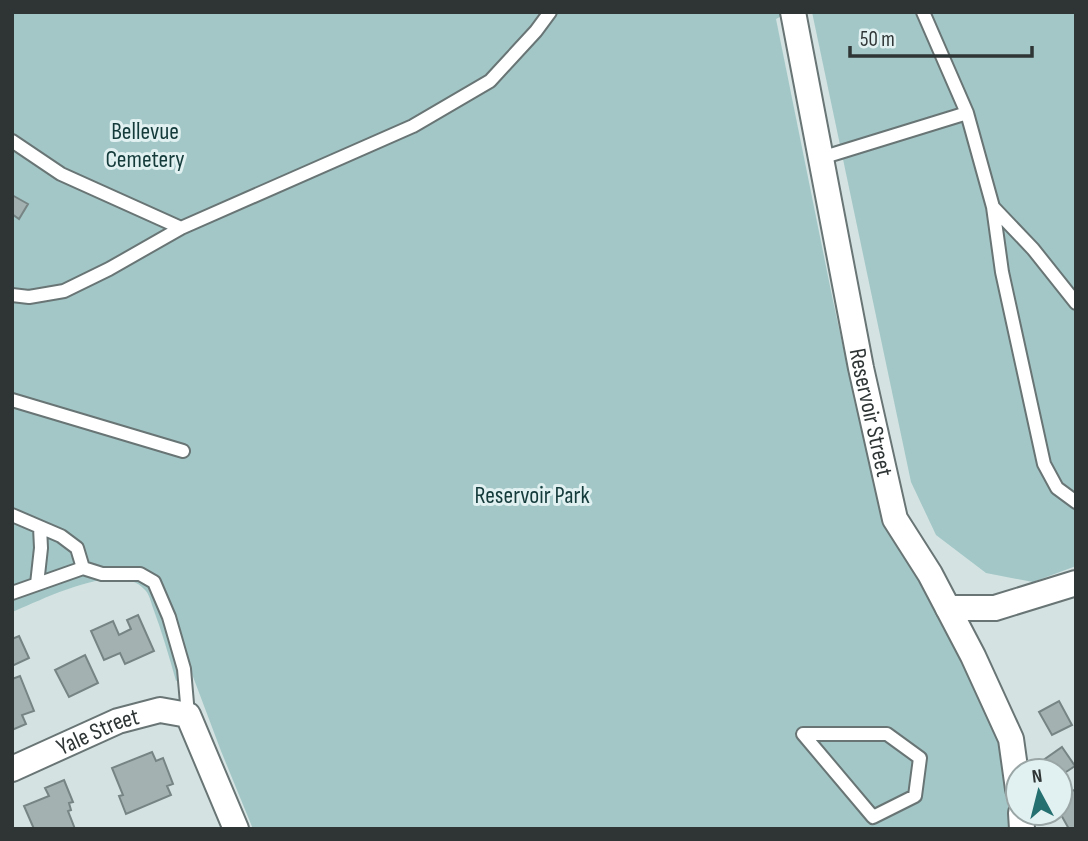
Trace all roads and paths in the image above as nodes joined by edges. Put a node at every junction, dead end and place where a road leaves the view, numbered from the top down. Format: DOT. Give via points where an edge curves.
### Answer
graph roads {
  1 [pos="550,12"];
  2 [pos="793,12"];
  3 [pos="923,12"];
  4 [pos="967,113"];
  5 [pos="12,141"];
  6 [pos="821,158"];
  7 [pos="993,207"];
  8 [pos="181,228"];
  9 [pos="12,295"];
  10 [pos="1076,303"];
  11 [pos="12,400"];
  12 [pos="183,452"];
  13 [pos="1076,502"];
  14 [pos="12,514"];
  15 [pos="40,527"];
  16 [pos="83,568"];
  17 [pos="1076,583"];
  18 [pos="37,584"];
  19 [pos="12,593"];
  20 [pos="948,608"];
  21 [pos="188,715"];
  22 [pos="1014,757"];
  23 [pos="12,769"];
  24 [pos="875,823"];
  25 [pos="236,829"];
  1 -- 8 [label="lane" via="490,81 413,126"];
  2 -- 6 [label="street, Reservoir Street"];
  3 -- 4 [label="lane"];
  4 -- 6 [label="lane"];
  4 -- 7 [label="lane"];
  5 -- 8 [label="lane" via="61,174"];
  6 -- 20 [label="street, Reservoir Street" via="895,519"];
  7 -- 10 [label="lane"];
  7 -- 13 [label="lane" via="1002,272 1044,464 1057,488"];
  8 -- 9 [label="lane" via="64,291"];
  11 -- 12 [label="lane"];
  14 -- 15 [label="lane"];
  15 -- 16 [label="lane" via="77,548"];
  15 -- 18 [label="lane"];
  16 -- 18 [label="lane"];
  16 -- 21 [label="lane" via="102,574 140,574 154,582 184,669"];
  17 -- 20 [label="street" via="995,608"];
  18 -- 19 [label="lane"];
  20 -- 22 [label="street, Reservoir Street" via="1011,739"];
  21 -- 23 [label="street, Yale Street" via="160,710 118,721"];
  21 -- 25 [label="street"];
  24 -- 24 [label="lane" via="829,765 803,734 887,734 920,758 915,796"];
}
